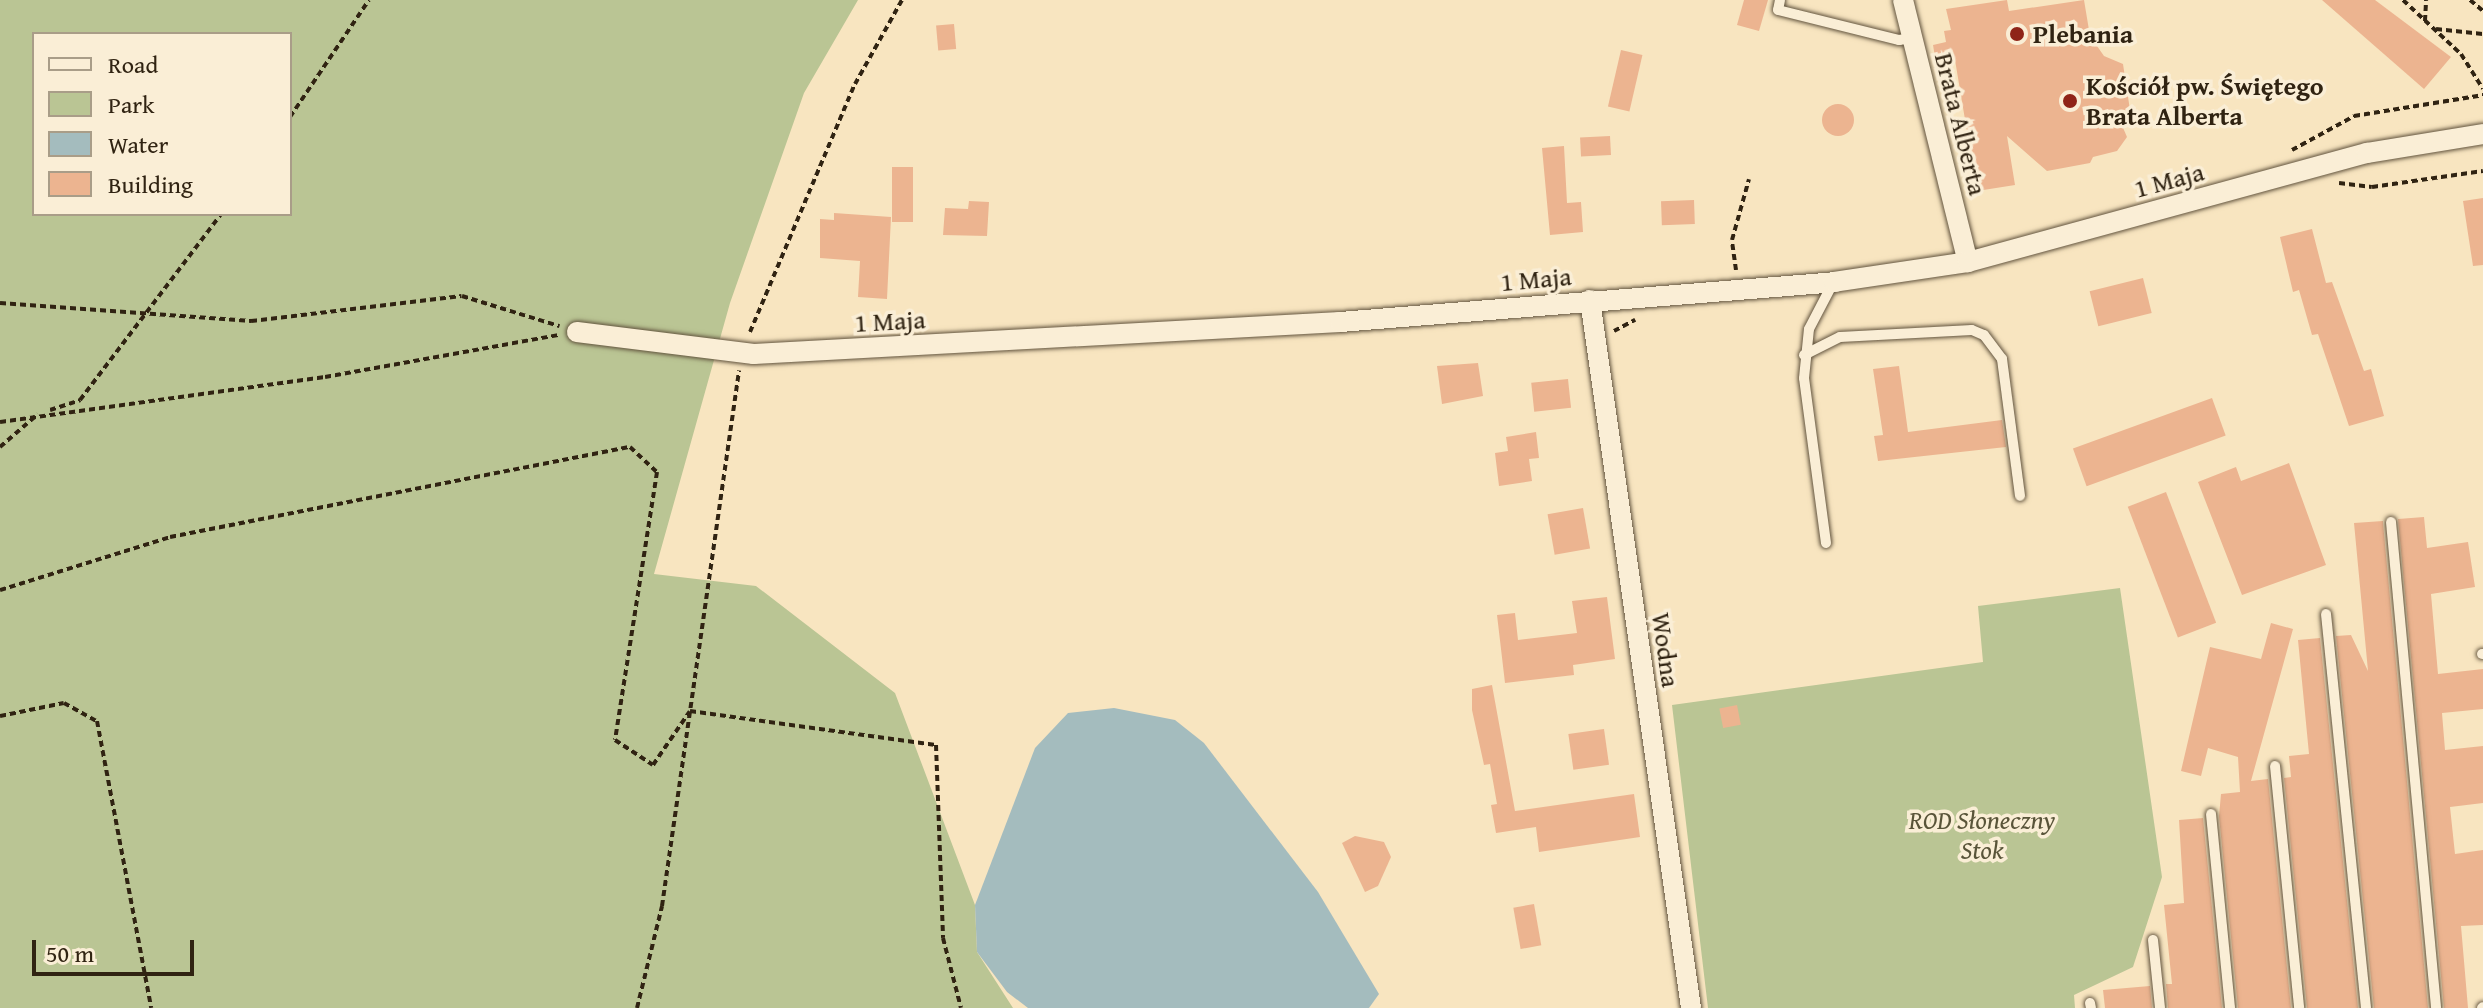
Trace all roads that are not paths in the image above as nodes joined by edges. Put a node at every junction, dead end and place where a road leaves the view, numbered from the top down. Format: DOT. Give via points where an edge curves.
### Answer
graph roads {
  1 [pos="1780,0"];
  2 [pos="1903,0"];
  3 [pos="1912,38"];
  4 [pos="2483,134"];
  5 [pos="1968,262"];
  6 [pos="1834,282"];
  7 [pos="1590,300"];
  8 [pos="577,332"];
  9 [pos="1804,355"];
  10 [pos="2020,496"];
  11 [pos="2391,522"];
  12 [pos="1826,543"];
  13 [pos="2326,614"];
  14 [pos="2275,766"];
  15 [pos="2211,814"];
  16 [pos="2153,940"];
  17 [pos="1691,1008"];
  18 [pos="2160,1008"];
  19 [pos="2230,1008"];
  20 [pos="2299,1008"];
  21 [pos="2366,1008"];
  22 [pos="2436,1008"];
  1 -- 3 [label="lane" via="1778,10 1899,40"];
  2 -- 3 [label="street, Brata Alberta"];
  3 -- 5 [label="street, Brata Alberta"];
  4 -- 5 [label="street, 1 Maja" via="2367,153"];
  5 -- 6 [label="street, 1 Maja"];
  6 -- 7 [label="street, 1 Maja"];
  6 -- 9 [label="lane" via="1819,304"];
  7 -- 8 [label="street, 1 Maja" via="1324,323 741,353"];
  7 -- 17 [label="street, Wodna"];
  9 -- 10 [label="lane" via="1840,337 1972,330 1984,335 2002,359"];
  9 -- 12 [label="lane"];
  11 -- 22 [label="lane"];
  13 -- 21 [label="lane"];
  14 -- 20 [label="lane"];
  15 -- 19 [label="lane"];
  16 -- 18 [label="lane"];
}
